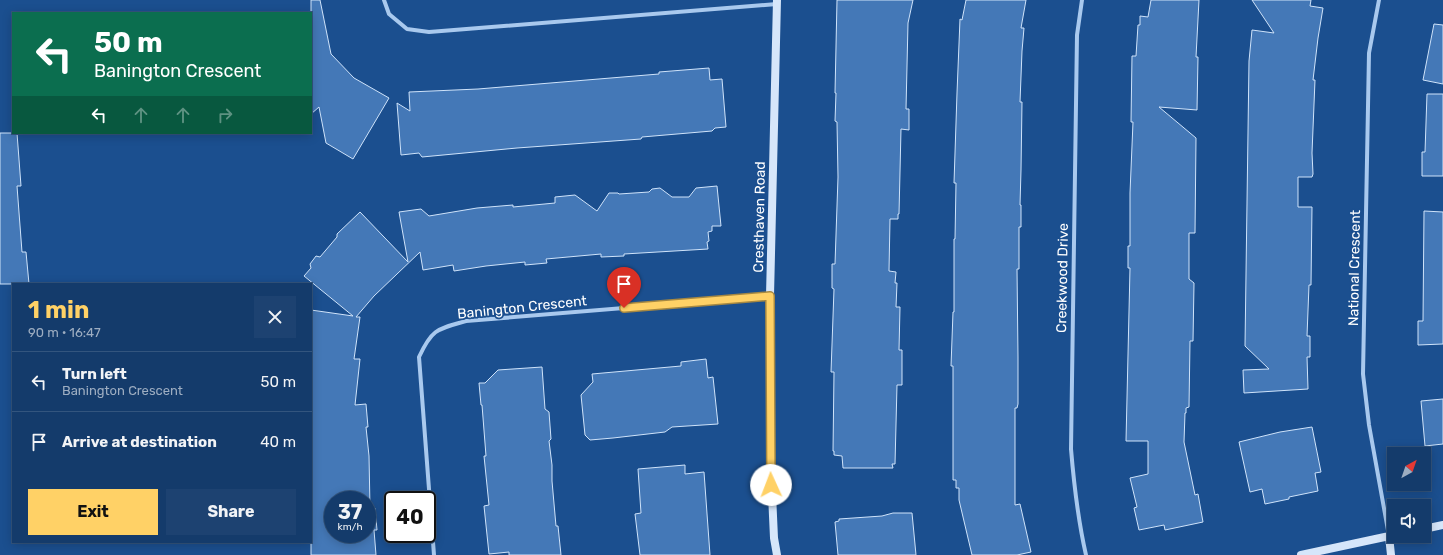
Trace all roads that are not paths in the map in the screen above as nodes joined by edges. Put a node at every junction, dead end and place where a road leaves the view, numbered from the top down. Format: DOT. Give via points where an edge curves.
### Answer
graph roads {
  1 [pos="384,0"];
  2 [pos="1082,0"];
  3 [pos="1379,0"];
  4 [pos="777,2"];
  5 [pos="770,296"];
  6 [pos="1387,515"];
  7 [pos="1443,525"];
  8 [pos="1431,528"];
  9 [pos="1387,536"];
  10 [pos="1391,543"];
  11 [pos="434,555"];
  12 [pos="777,555"];
  13 [pos="1086,555"];
  14 [pos="1301,555"];
  15 [pos="1391,555"];
  1 -- 4 [label="street" via="389,14 407,29 429,32"];
  2 -- 13 [label="street, Creekwood Drive" via="1077,43 1071,449 1074,491"];
  3 -- 6 [label="street, National Crescent" via="1370,52 1363,374 1369,425"];
  4 -- 5 [label="street, Cresthaven Road"];
  5 -- 11 [label="street, Banington Crescent" via="466,321 440,328 426,340 419,357"];
  5 -- 12 [label="street, Cresthaven Road" via="771,472"];
  7 -- 8 [label="street"];
  9 -- 14 [label="street"];
  10 -- 15 [label="street"];
}
